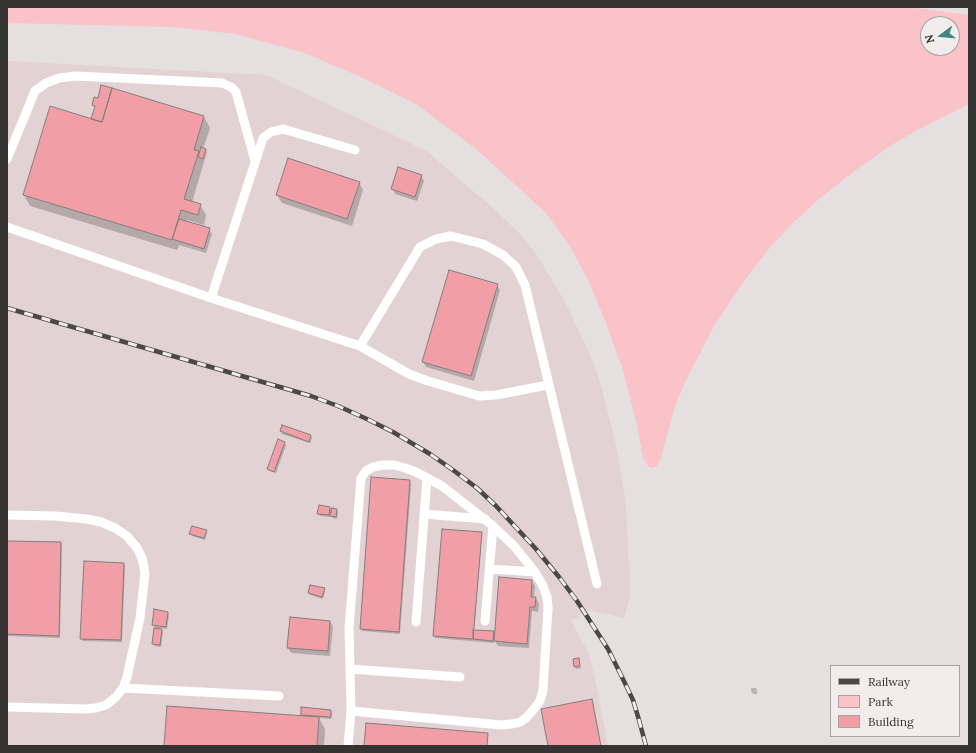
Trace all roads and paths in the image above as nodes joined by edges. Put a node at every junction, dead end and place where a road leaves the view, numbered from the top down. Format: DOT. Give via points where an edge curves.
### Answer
graph roads {
  1 [pos="355,150"];
  2 [pos="7,159"];
  3 [pos="255,161"];
  4 [pos="7,227"];
  5 [pos="211,298"];
  6 [pos="360,346"];
  7 [pos="548,384"];
  8 [pos="427,478"];
  9 [pos="424,514"];
  10 [pos="7,515"];
  11 [pos="485,519"];
  12 [pos="493,526"];
  13 [pos="490,569"];
  14 [pos="535,572"];
  15 [pos="597,584"];
  16 [pos="485,621"];
  17 [pos="416,622"];
  18 [pos="350,669"];
  19 [pos="460,677"];
  20 [pos="123,688"];
  21 [pos="279,696"];
  22 [pos="7,707"];
  23 [pos="351,711"];
  24 [pos="348,746"];
  1 -- 3 [label="lane" via="283,129 271,132 263,138"];
  2 -- 3 [label="lane" via="35,91 58,78 76,76 222,83 231,87 236,92"];
  3 -- 5 [label="lane"];
  4 -- 5 [label="lane"];
  5 -- 6 [label="lane"];
  6 -- 7 [label="lane" via="409,374 479,396"];
  6 -- 7 [label="lane" via="420,247 436,239 451,236 483,244 503,255 516,267 525,285"];
  7 -- 15 [label="lane"];
  8 -- 9 [label="lane"];
  8 -- 11 [label="lane" via="442,486"];
  8 -- 18 [label="lane" via="405,468 383,465 366,471 361,478 349,628"];
  9 -- 11 [label="lane"];
  9 -- 17 [label="lane"];
  10 -- 20 [label="lane" via="55,516 101,522 127,536 137,548 145,573 140,618"];
  11 -- 12 [label="lane"];
  12 -- 13 [label="lane"];
  12 -- 14 [label="lane" via="514,546"];
  13 -- 14 [label="lane"];
  13 -- 16 [label="lane"];
  14 -- 23 [label="lane" via="547,597 548,608 543,690 540,701 526,718 520,722 501,725"];
  18 -- 19 [label="lane"];
  18 -- 23 [label="lane"];
  20 -- 21 [label="lane"];
  20 -- 22 [label="lane" via="106,705 96,708"];
  23 -- 24 [label="lane"];
}
